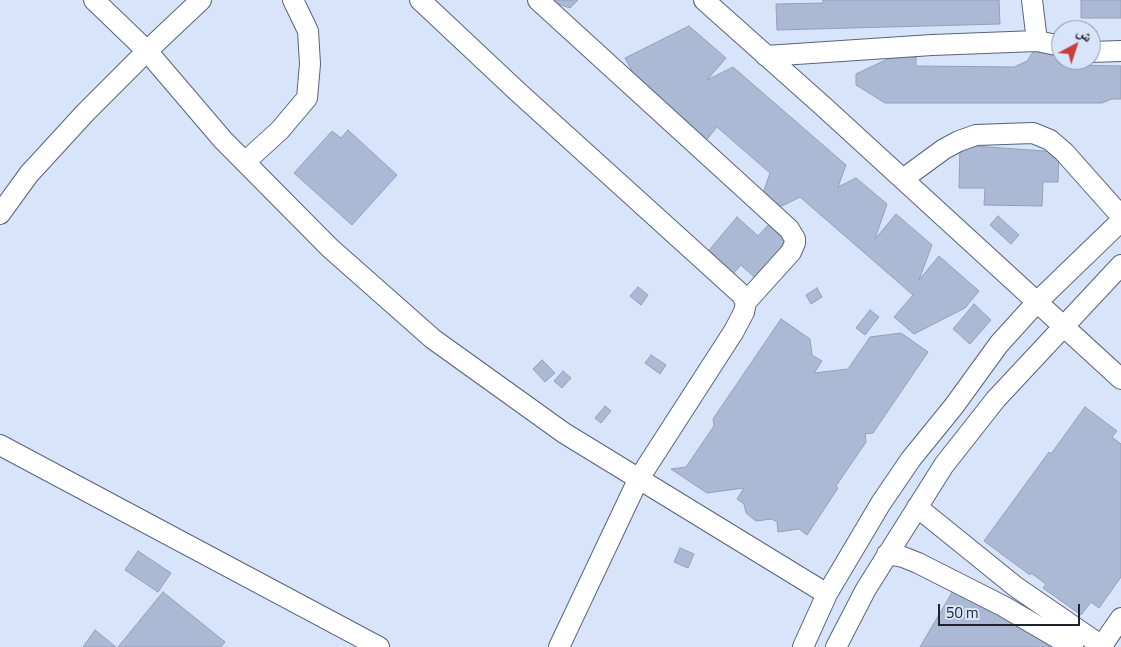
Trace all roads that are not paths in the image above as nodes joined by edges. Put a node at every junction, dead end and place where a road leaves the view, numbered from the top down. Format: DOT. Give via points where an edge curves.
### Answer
graph roads {
  1 [pos="94,0"];
  2 [pos="201,0"];
  3 [pos="293,0"];
  4 [pos="420,0"];
  5 [pos="538,0"];
  6 [pos="704,0"];
  7 [pos="1032,0"];
  8 [pos="1037,41"];
  9 [pos="1051,44"];
  10 [pos="147,51"];
  11 [pos="1101,52"];
  12 [pos="1121,52"];
  13 [pos="766,56"];
  14 [pos="245,162"];
  15 [pos="903,179"];
  16 [pos="0,214"];
  17 [pos="1121,216"];
  18 [pos="1121,221"];
  19 [pos="1121,265"];
  20 [pos="746,302"];
  21 [pos="1036,302"];
  22 [pos="1064,325"];
  23 [pos="1121,379"];
  24 [pos="0,445"];
  25 [pos="638,480"];
  26 [pos="916,507"];
  27 [pos="887,554"];
  28 [pos="1016,588"];
  29 [pos="827,594"];
  30 [pos="1003,606"];
  31 [pos="1121,618"];
  32 [pos="1102,646"];
  33 [pos="378,647"];
  34 [pos="559,647"];
  35 [pos="803,647"];
  36 [pos="836,647"];
  37 [pos="1073,647"];
  1 -- 10 [label="street"];
  2 -- 10 [label="street"];
  3 -- 14 [label="street" via="308,31 307,98 280,130"];
  4 -- 20 [label="street"];
  5 -- 20 [label="street" via="788,229 795,240 791,252"];
  6 -- 13 [label="street"];
  7 -- 8 [label="street"];
  8 -- 9 [label="street"];
  8 -- 13 [label="street"];
  10 -- 14 [label="street"];
  10 -- 16 [label="street" via="84,113 29,174"];
  11 -- 12 [label="street"];
  13 -- 15 [label="street"];
  14 -- 25 [label="street" via="330,248 433,339 564,433"];
  15 -- 17 [label="street" via="959,141 976,135 1033,133 1050,140 1064,152"];
  15 -- 21 [label="street"];
  18 -- 21 [label="street"];
  19 -- 22 [label="street"];
  20 -- 25 [label="street" via="734,331"];
  21 -- 22 [label="street"];
  21 -- 29 [label="street" via="999,344 911,459"];
  22 -- 23 [label="street"];
  22 -- 26 [label="street" via="996,399"];
  24 -- 33 [label="street"];
  25 -- 29 [label="street"];
  25 -- 34 [label="street"];
  26 -- 27 [label="street"];
  26 -- 28 [label="street"];
  27 -- 30 [label="street" via="909,559"];
  27 -- 36 [label="street"];
  28 -- 30 [label="street"];
  28 -- 32 [label="street"];
  29 -- 35 [label="street"];
  30 -- 37 [label="street"];
  31 -- 32 [label="street"];
}
